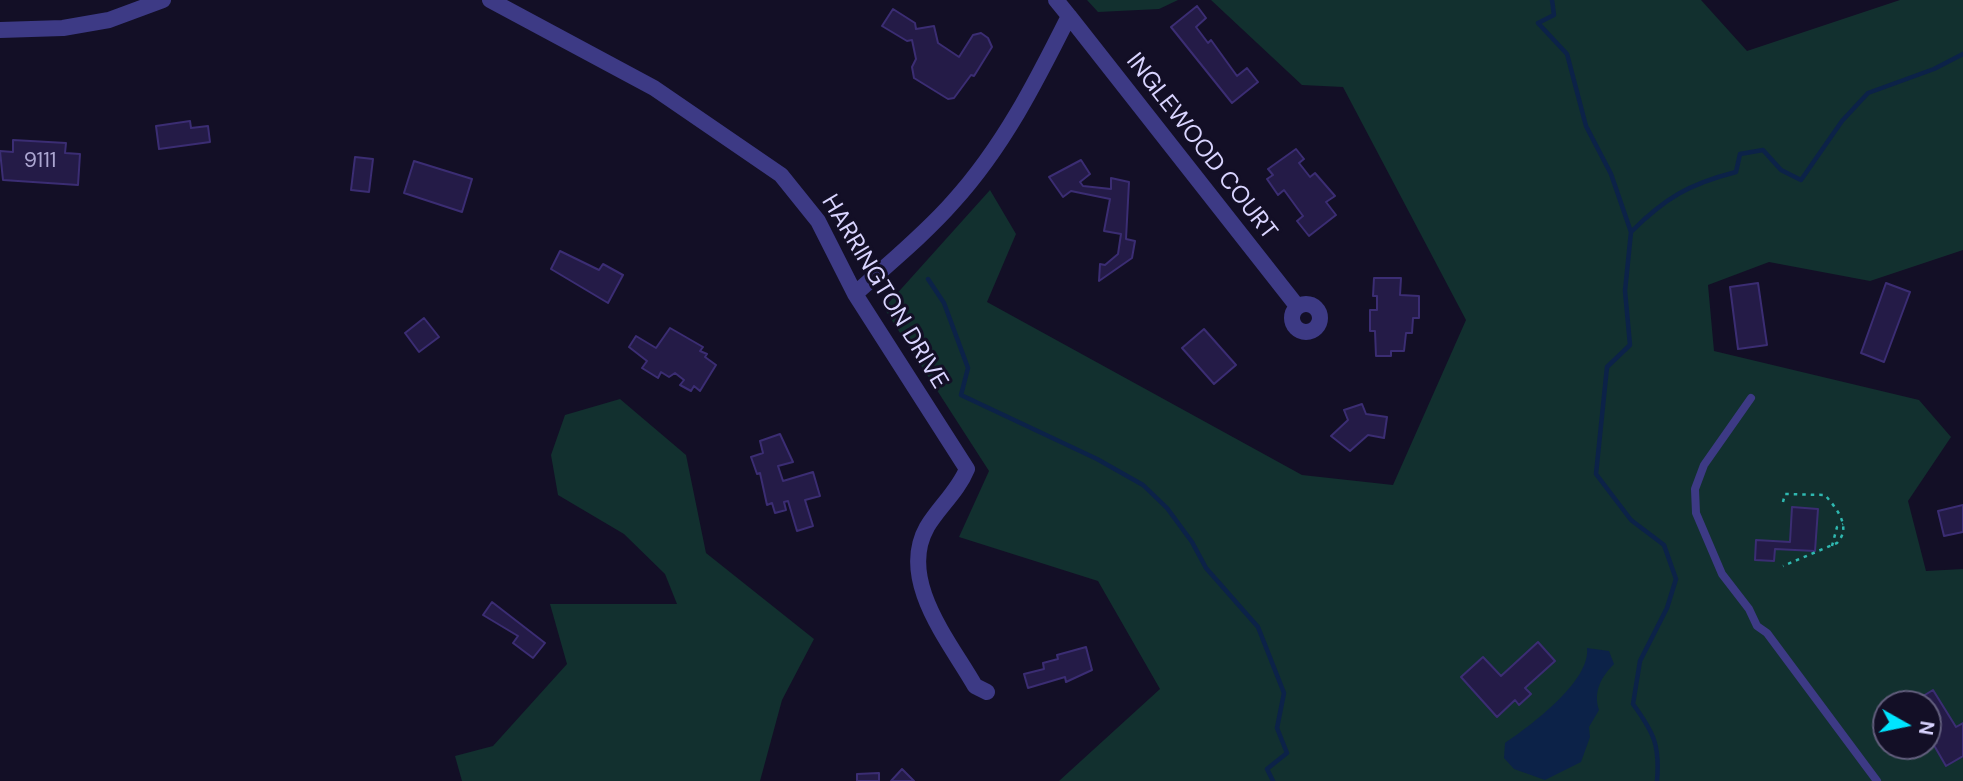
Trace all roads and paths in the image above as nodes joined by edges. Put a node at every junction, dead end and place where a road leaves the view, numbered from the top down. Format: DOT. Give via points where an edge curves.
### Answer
graph roads {
  1 [pos="163,0"];
  2 [pos="490,0"];
  3 [pos="1056,0"];
  4 [pos="1069,16"];
  5 [pos="0,30"];
  6 [pos="855,294"];
  7 [pos="1297,306"];
  8 [pos="1751,398"];
  9 [pos="1783,502"];
  10 [pos="1843,524"];
  11 [pos="1832,546"];
  12 [pos="1783,566"];
  13 [pos="987,692"];
  14 [pos="1877,781"];
  1 -- 5 [label="street" via="109,20 63,29"];
  2 -- 6 [label="street, HARRINGTON DRIVE" via="654,88 781,175 818,221"];
  3 -- 4 [label="street, INGLEWOOD COURT"];
  4 -- 6 [label="street" via="999,144 953,202"];
  4 -- 7 [label="street, INGLEWOOD COURT"];
  6 -- 13 [label="street, HARRINGTON DRIVE" via="967,469 926,528 917,572 929,606 975,686"];
  8 -- 14 [label="lane" via="1704,465 1695,489 1698,523 1722,575 1757,626 1767,633"];
  9 -- 10 [label="path" via="1785,494 1825,495"];
  10 -- 11 [label="path" via="1837,527"];
  10 -- 11 [label="path" via="1843,537"];
  11 -- 12 [label="path"];
}
